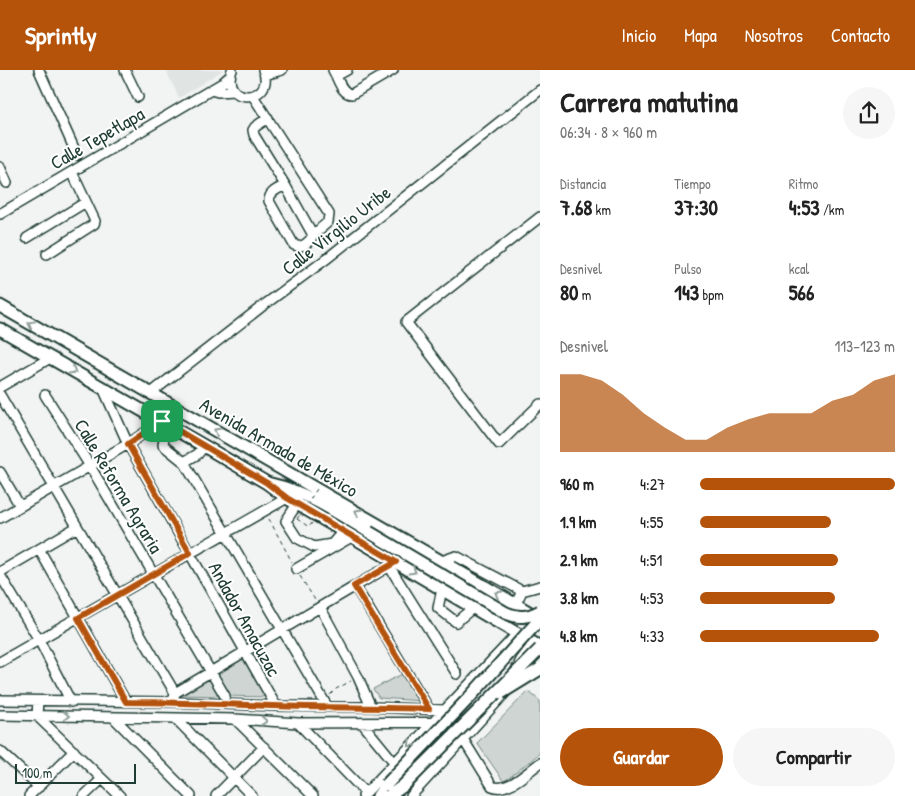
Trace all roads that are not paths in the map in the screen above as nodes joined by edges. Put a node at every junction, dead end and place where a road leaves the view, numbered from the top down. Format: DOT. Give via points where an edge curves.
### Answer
graph roads {
  1 [pos="39,70"];
  2 [pos="125,70"];
  3 [pos="282,70"];
  4 [pos="347,70"];
  5 [pos="393,70"];
  6 [pos="264,72"];
  7 [pos="231,73"];
  8 [pos="335,73"];
  9 [pos="211,90"];
  10 [pos="540,90"];
  11 [pos="234,91"];
  12 [pos="253,96"];
  13 [pos="138,97"];
  14 [pos="268,118"];
  15 [pos="77,155"];
  16 [pos="0,167"];
  17 [pos="72,172"];
  18 [pos="7,183"];
  19 [pos="285,185"];
  20 [pos="86,202"];
  21 [pos="0,214"];
  22 [pos="540,217"];
  23 [pos="313,235"];
  24 [pos="27,238"];
  25 [pos="47,254"];
  26 [pos="0,306"];
  27 [pos="0,329"];
  28 [pos="50,358"];
  29 [pos="0,387"];
  30 [pos="103,388"];
  31 [pos="151,393"];
  32 [pos="0,395"];
  33 [pos="46,395"];
  34 [pos="540,404"];
  35 [pos="164,422"];
  36 [pos="128,444"];
  37 [pos="204,446"];
  38 [pos="184,462"];
  39 [pos="90,466"];
  40 [pos="0,472"];
  41 [pos="267,483"];
  42 [pos="54,487"];
  43 [pos="287,498"];
  44 [pos="297,504"];
  45 [pos="20,506"];
  46 [pos="0,518"];
  47 [pos="77,527"];
  48 [pos="226,533"];
  49 [pos="348,533"];
  50 [pos="39,549"];
  51 [pos="190,553"];
  52 [pos="442,561"];
  53 [pos="393,564"];
  54 [pos="296,569"];
  55 [pos="0,573"];
  56 [pos="153,575"];
  57 [pos="354,586"];
  58 [pos="540,586"];
  59 [pos="442,589"];
  60 [pos="522,592"];
  61 [pos="117,595"];
  62 [pos="516,604"];
  63 [pos="320,607"];
  64 [pos="474,607"];
  65 [pos="540,611"];
  66 [pos="78,618"];
  67 [pos="540,619"];
  68 [pos="283,629"];
  69 [pos="518,634"];
  70 [pos="38,640"];
  71 [pos="538,646"];
  72 [pos="246,651"];
  73 [pos="0,662"];
  74 [pos="540,669"];
  75 [pos="210,672"];
  76 [pos="457,674"];
  77 [pos="466,688"];
  78 [pos="224,696"];
  79 [pos="174,697"];
  80 [pos="0,700"];
  81 [pos="38,701"];
  82 [pos="71,702"];
  83 [pos="126,702"];
  84 [pos="497,703"];
  85 [pos="483,704"];
  86 [pos="276,706"];
  87 [pos="330,706"];
  88 [pos="371,707"];
  89 [pos="429,709"];
  90 [pos="445,710"];
  91 [pos="0,715"];
  92 [pos="37,716"];
  93 [pos="113,717"];
  94 [pos="175,718"];
  95 [pos="235,719"];
  96 [pos="433,722"];
  97 [pos="478,722"];
  98 [pos="298,723"];
  99 [pos="362,723"];
  100 [pos="463,739"];
  101 [pos="264,747"];
  102 [pos="0,751"];
  103 [pos="74,751"];
  104 [pos="394,762"];
  105 [pos="540,763"];
  106 [pos="234,778"];
  107 [pos="102,779"];
  108 [pos="38,787"];
  109 [pos="387,791"];
  110 [pos="365,794"];
  111 [pos="29,796"];
  112 [pos="84,796"];
  113 [pos="120,796"];
  114 [pos="191,796"];
  115 [pos="216,796"];
  116 [pos="252,796"];
  117 [pos="313,796"];
  118 [pos="378,796"];
  119 [pos="411,796"];
  1 -- 15 [label="street"];
  2 -- 13 [label="street"];
  3 -- 6 [label="street"];
  4 -- 8 [label="street"];
  5 -- 8 [label="street" via="352,94 344,91"];
  6 -- 12 [label="street" via="264,86"];
  7 -- 9 [label="street, Calle Tepetlapa"];
  7 -- 11 [label="street"];
  9 -- 11 [label="street"];
  9 -- 17 [label="street, Calle Tepetlapa"];
  10 -- 31 [label="street, Calle Virgilio Uribe"];
  11 -- 12 [label="street"];
  12 -- 14 [label="street"];
  14 -- 19 [label="street" via="255,127 254,135"];
  14 -- 23 [label="street" via="329,214 328,222"];
  16 -- 18 [label="street"];
  17 -- 20 [label="street"];
  17 -- 21 [label="street, Calle Tepetlapa"];
  19 -- 23 [label="street"];
  19 -- 23 [label="street" via="269,196 271,206 294,245 302,246"];
  20 -- 24 [label="street"];
  20 -- 25 [label="street" via="94,224"];
  22 -- 34 [label="street" via="406,322 499,444"];
  31 -- 26 [label="main road, Avenida Armada de México, one-way"];
  27 -- 28 [label="main road, Avenida Armada de México"];
  28 -- 29 [label="street"];
  28 -- 30 [label="main road, Avenida Armada de México, one-way"];
  30 -- 35 [label="main road, Avenida Armada de México"];
  30 -- 36 [label="street, Andador Amacuzac"];
  52 -- 31 [label="main road, Avenida Armada de México, one-way"];
  32 -- 42 [label="street"];
  33 -- 39 [label="street, Calle Reforma Agraria"];
  35 -- 36 [label="street"];
  35 -- 37 [label="main road, Avenida Armada de México"];
  35 -- 38 [label="street" via="164,445"];
  36 -- 39 [label="street"];
  36 -- 51 [label="street, Andador Amacuzac"];
  37 -- 38 [label="street"];
  37 -- 41 [label="main road, Avenida Armada de México"];
  38 -- 48 [label="street"];
  39 -- 42 [label="street"];
  39 -- 56 [label="street, Calle Reforma Agraria"];
  40 -- 45 [label="street"];
  41 -- 43 [label="main road, Avenida Armada de México"];
  41 -- 65 [label="main road, bridge" via="316,500 506,613 526,617"];
  42 -- 45 [label="street"];
  42 -- 47 [label="street"];
  43 -- 44 [label="main road, Avenida Armada de México"];
  43 -- 48 [label="street"];
  44 -- 49 [label="main road, Avenida Armada de México"];
  44 -- 49 [label="street" via="286,521 297,538 314,547 332,544"];
  45 -- 46 [label="street"];
  47 -- 50 [label="street"];
  47 -- 61 [label="street"];
  48 -- 51 [label="street"];
  48 -- 68 [label="street"];
  49 -- 53 [label="main road, Avenida Armada de México"];
  49 -- 54 [label="street"];
  50 -- 55 [label="street"];
  50 -- 66 [label="street"];
  51 -- 56 [label="street"];
  51 -- 72 [label="street, Andador Amacuzac"];
  52 -- 60 [label="street" via="456,556"];
  62 -- 52 [label="main road, Avenida Armada de México, one-way"];
  53 -- 57 [label="street"];
  53 -- 59 [label="main road, Avenida Armada de México, one-way"];
  53 -- 76 [label="street"];
  55 -- 70 [label="street"];
  56 -- 61 [label="street"];
  56 -- 75 [label="street, Calle Reforma Agraria"];
  57 -- 63 [label="street"];
  57 -- 89 [label="street"];
  58 -- 60 [label="street"];
  59 -- 64 [label="main road, Avenida Armada de México"];
  59 -- 64 [label="street" via="438,608 456,622"];
  60 -- 62 [label="street"];
  61 -- 66 [label="street"];
  61 -- 79 [label="street"];
  62 -- 67 [label="main road, Avenida Armada de México"];
  63 -- 68 [label="street"];
  63 -- 88 [label="street"];
  64 -- 69 [label="main road, Avenida Armada de México"];
  66 -- 70 [label="street"];
  66 -- 83 [label="street"];
  67 -- 109 [label="main road, bridge"];
  68 -- 72 [label="street"];
  68 -- 87 [label="street"];
  69 -- 71 [label="main road, Avenida Armada de México"];
  69 -- 77 [label="street"];
  70 -- 73 [label="street"];
  70 -- 82 [label="street"];
  71 -- 84 [label="street" via="521,660 508,690"];
  71 -- 85 [label="main road, bridge"];
  72 -- 75 [label="street"];
  72 -- 86 [label="street, Andador Amacuzac"];
  74 -- 85 [label="main road, bridge"];
  75 -- 78 [label="street, Calle Reforma Agraria"];
  75 -- 79 [label="street"];
  77 -- 84 [label="street" via="484,682 491,684 498,695"];
  77 -- 90 [label="street"];
  79 -- 83 [label="street"];
  79 -- 86 [label="street"];
  80 -- 81 [label="street"];
  81 -- 82 [label="street"];
  81 -- 92 [label="street"];
  82 -- 83 [label="street"];
  84 -- 97 [label="street"];
  85 -- 109 [label="main road, bridge" via="403,786"];
  86 -- 87 [label="street"];
  87 -- 88 [label="street"];
  88 -- 89 [label="street"];
  89 -- 90 [label="street"];
  90 -- 96 [label="street"];
  91 -- 92 [label="street"];
  92 -- 93 [label="street, one-way"];
  92 -- 103 [label="street"];
  93 -- 94 [label="street"];
  93 -- 114 [label="street"];
  94 -- 95 [label="street"];
  94 -- 106 [label="street"];
  95 -- 98 [label="street, one-way"];
  95 -- 101 [label="street"];
  96 -- 97 [label="street"];
  96 -- 99 [label="street"];
  96 -- 104 [label="street, one-way"];
  97 -- 100 [label="street"];
  98 -- 99 [label="street"];
  98 -- 110 [label="street"];
  99 -- 104 [label="street"];
  100 -- 105 [label="street" via="492,786 498,789 506,787"];
  100 -- 119 [label="street"];
  101 -- 106 [label="street"];
  101 -- 117 [label="street"];
  102 -- 108 [label="street"];
  103 -- 107 [label="street"];
  103 -- 108 [label="street"];
  104 -- 110 [label="street"];
  106 -- 115 [label="street"];
  106 -- 116 [label="street"];
  107 -- 112 [label="street"];
  107 -- 113 [label="street"];
  108 -- 111 [label="street"];
  109 -- 118 [label="main road"];
}
